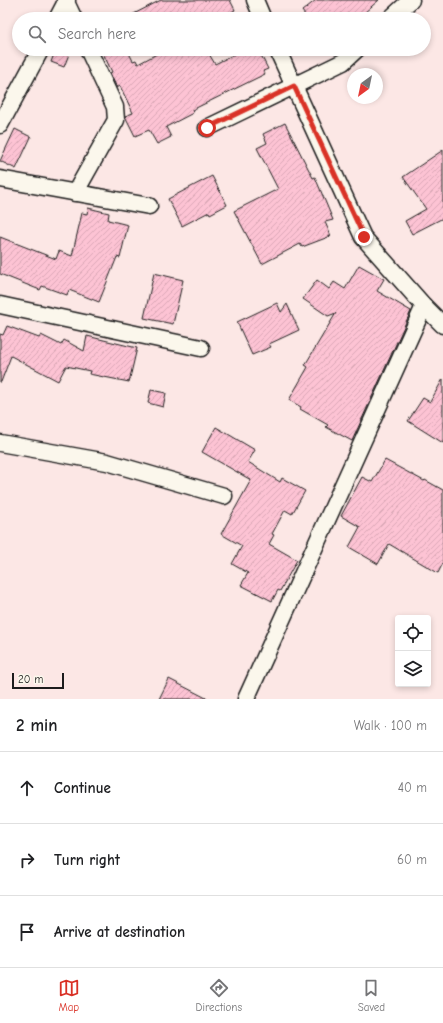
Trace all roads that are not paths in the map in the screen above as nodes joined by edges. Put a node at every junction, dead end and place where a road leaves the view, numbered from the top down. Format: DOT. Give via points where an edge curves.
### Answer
graph roads {
  1 [pos="255,0"];
  2 [pos="411,0"];
  3 [pos="66,1"];
  4 [pos="60,12"];
  5 [pos="71,12"];
  6 [pos="260,12"];
  7 [pos="398,12"];
  8 [pos="37,56"];
  9 [pos="91,56"];
  10 [pos="280,56"];
  11 [pos="349,56"];
  12 [pos="294,86"];
  13 [pos="0,125"];
  14 [pos="207,128"];
  15 [pos="0,179"];
  16 [pos="75,193"];
  17 [pos="149,206"];
  18 [pos="0,305"];
  19 [pos="424,306"];
  20 [pos="443,325"];
  21 [pos="201,348"];
  22 [pos="0,443"];
  23 [pos="224,496"];
  24 [pos="246,699"];
  1 -- 6 [label="street"];
  2 -- 7 [label="street"];
  3 -- 4 [label="street"];
  3 -- 5 [label="street"];
  8 -- 13 [label="street"];
  9 -- 16 [label="street" via="115,107 116,120"];
  10 -- 12 [label="street"];
  11 -- 12 [label="street" via="343,62"];
  12 -- 14 [label="street"];
  12 -- 19 [label="street" via="364,237"];
  15 -- 16 [label="street"];
  16 -- 17 [label="street"];
  18 -- 21 [label="street"];
  19 -- 20 [label="street"];
  19 -- 24 [label="street"];
  22 -- 23 [label="street" via="107,462"];
}
